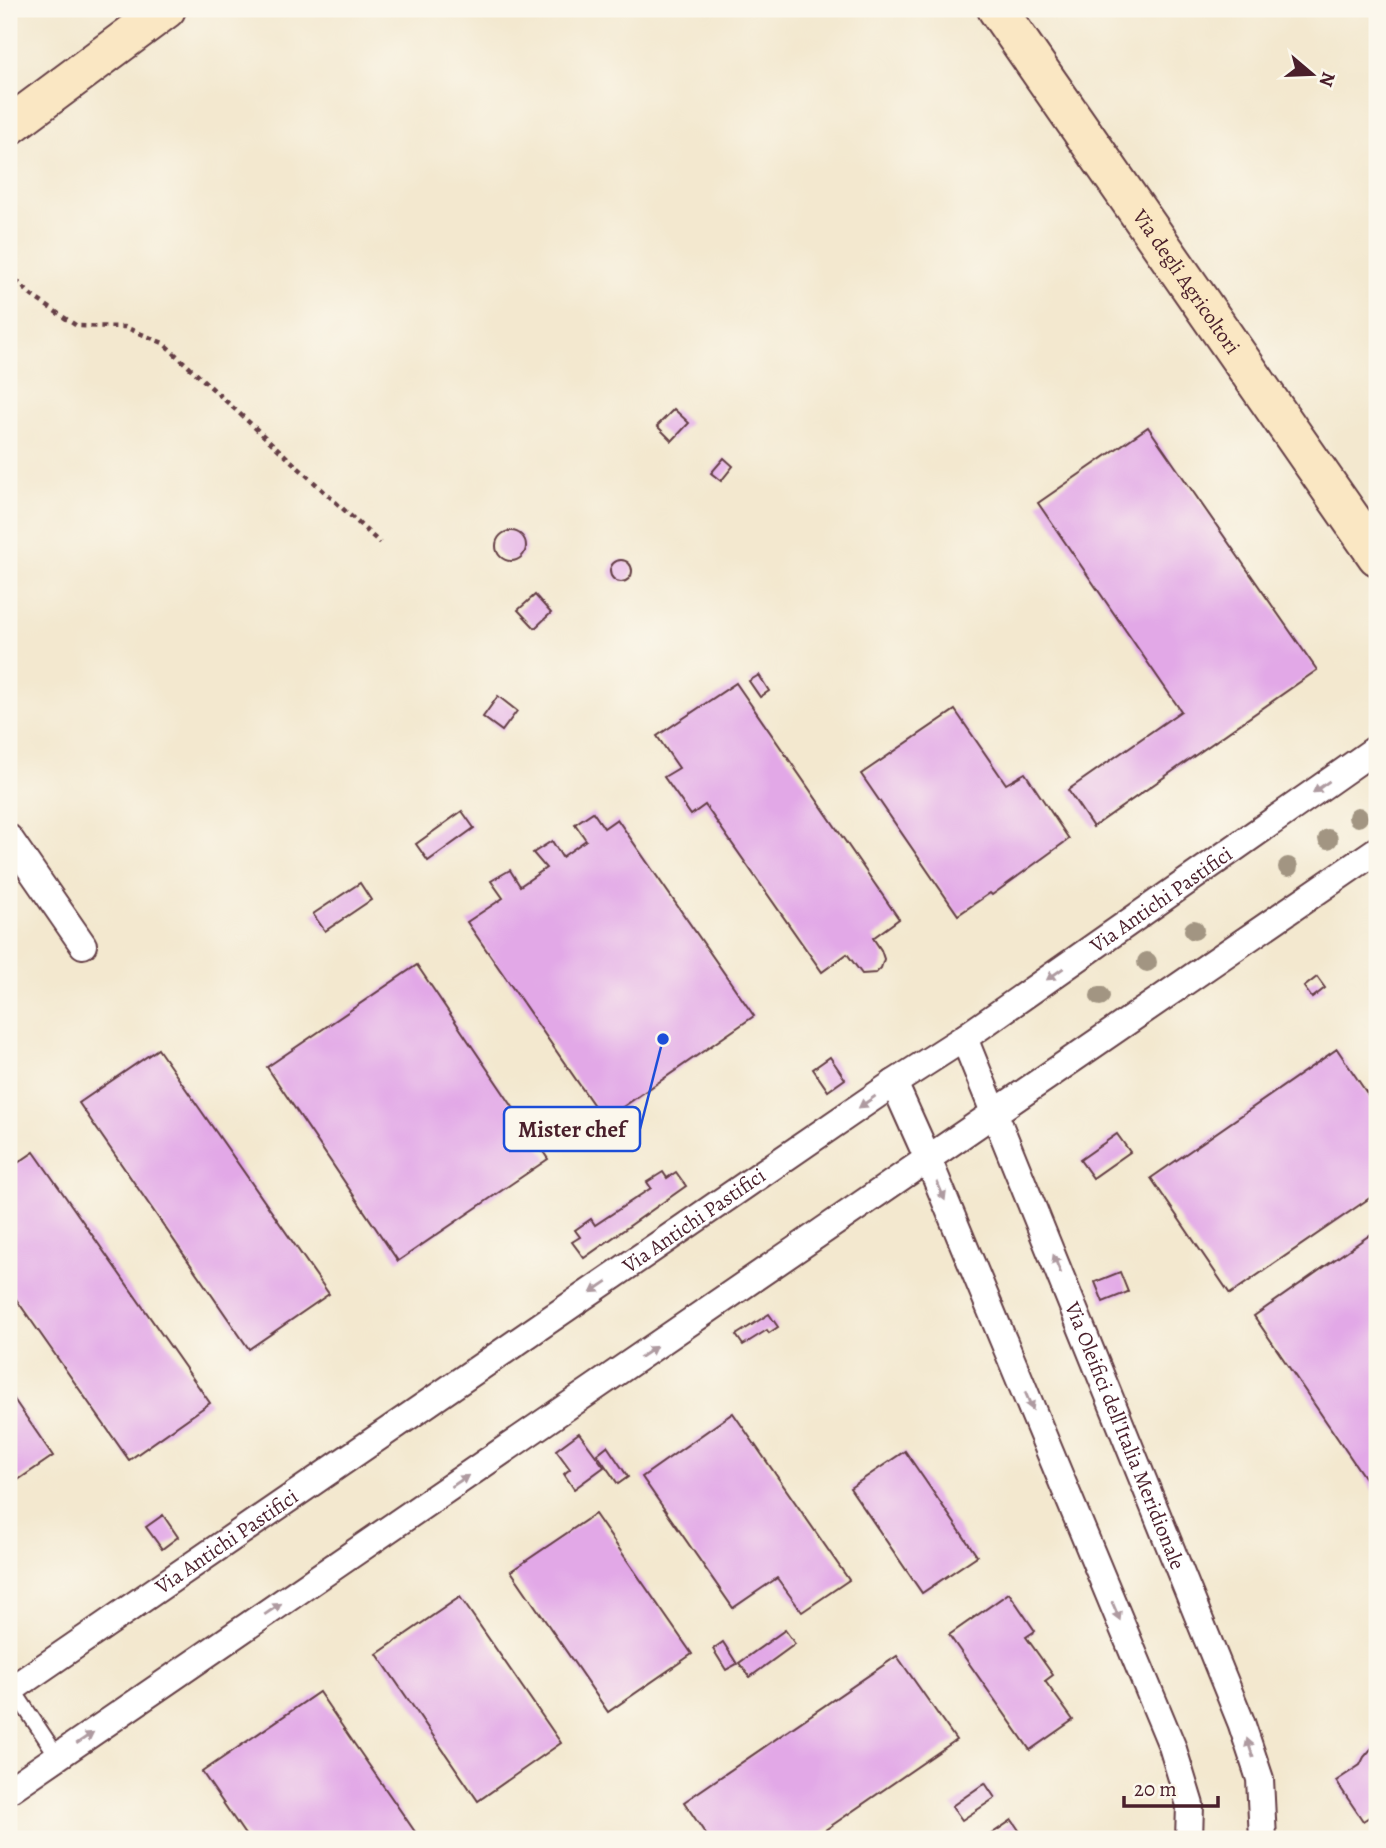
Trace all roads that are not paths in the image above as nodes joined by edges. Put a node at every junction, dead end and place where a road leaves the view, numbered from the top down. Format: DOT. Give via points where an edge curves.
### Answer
graph roads {
  1 [pos="166,9"];
  2 [pos="997,9"];
  3 [pos="9,125"];
  4 [pos="1377,556"];
  5 [pos="1377,748"];
  6 [pos="9,838"];
  7 [pos="1377,850"];
  8 [pos="83,945"];
  9 [pos="964,1038"];
  10 [pos="894,1083"];
  11 [pos="996,1112"];
  12 [pos="928,1159"];
  13 [pos="11,1689"];
  14 [pos="58,1757"];
  15 [pos="9,1790"];
  16 [pos="1189,1839"];
  17 [pos="1263,1839"];
  1 -- 3 [label="street"];
  2 -- 4 [label="street, Via degli Agricoltori"];
  5 -- 9 [label="street, Via Antichi Pastifici, one-way"];
  6 -- 8 [label="street"];
  7 -- 11 [label="street"];
  9 -- 10 [label="street, Via Antichi Pastifici"];
  9 -- 11 [label="street, Via Oleifici dell'Italia Meridionale"];
  10 -- 12 [label="street"];
  10 -- 13 [label="street, Via Antichi Pastifici, one-way"];
  11 -- 12 [label="street"];
  17 -- 11 [label="street, Via Oleifici dell'Italia Meridionale, one-way" via="1260,1779 1241,1722"];
  14 -- 12 [label="street, one-way"];
  12 -- 16 [label="street, one-way" via="1172,1746 1190,1805"];
  13 -- 14 [label="lane"];
  14 -- 15 [label="street"];
}
